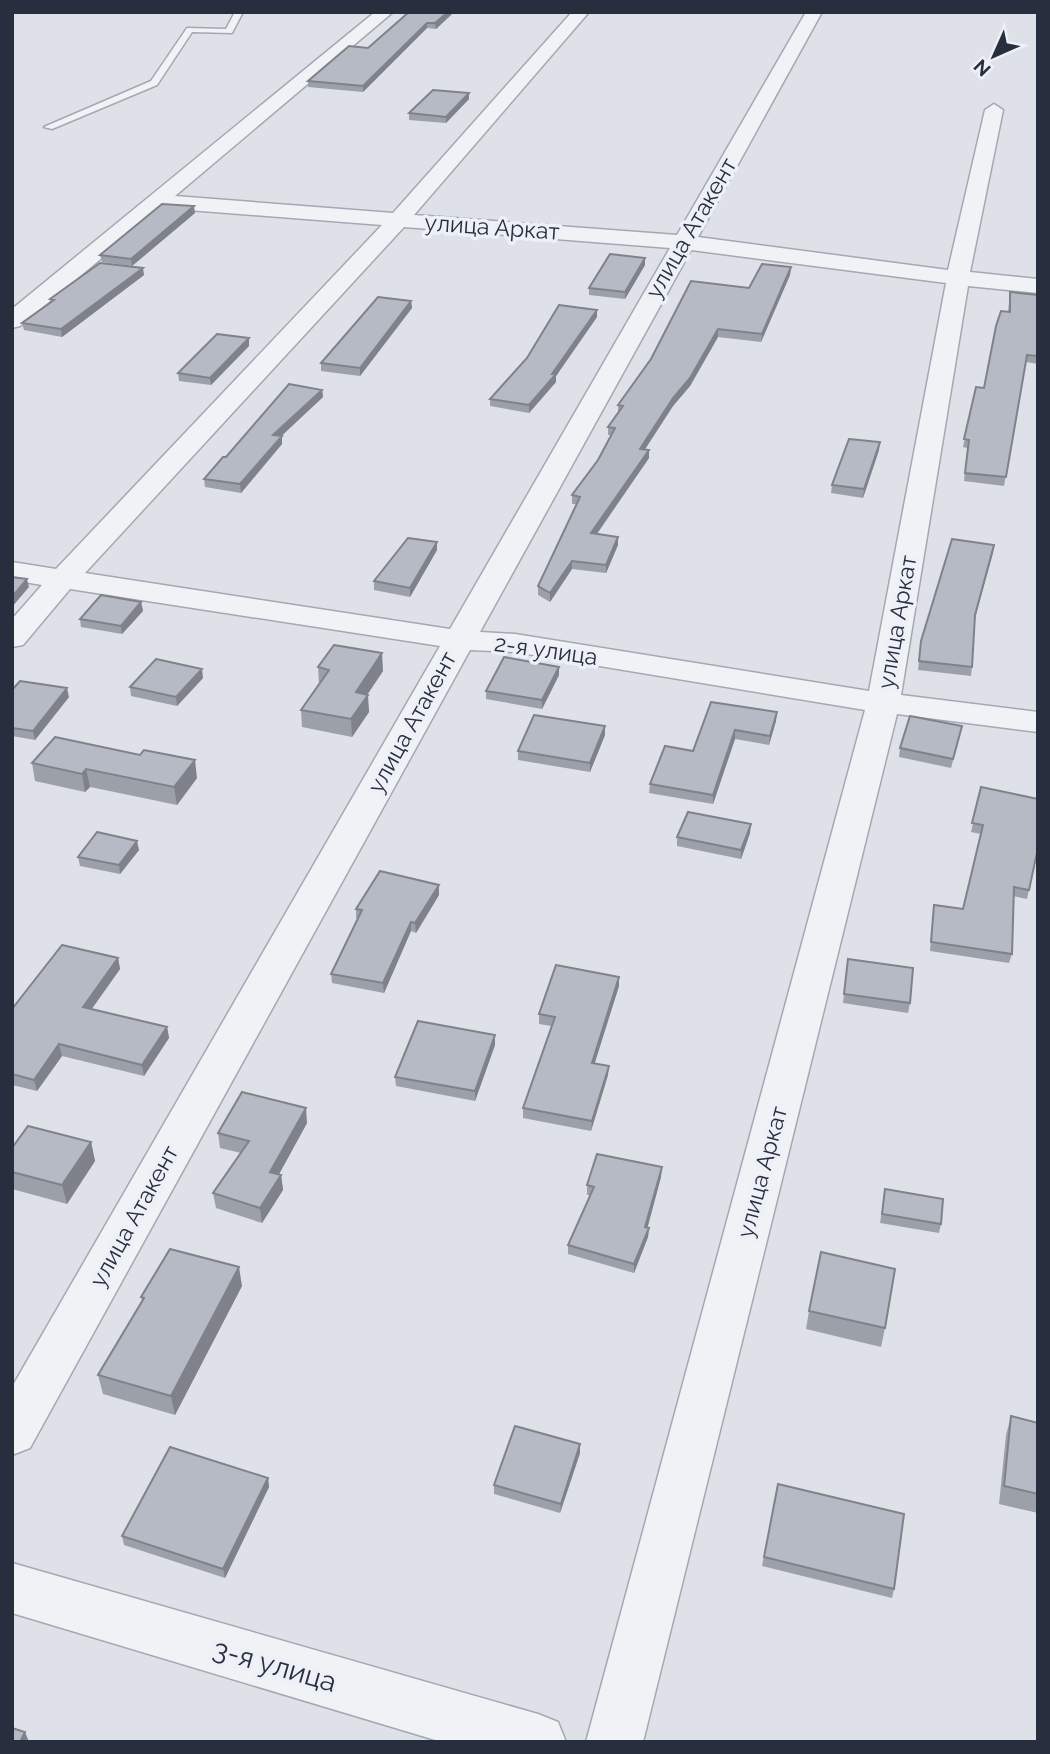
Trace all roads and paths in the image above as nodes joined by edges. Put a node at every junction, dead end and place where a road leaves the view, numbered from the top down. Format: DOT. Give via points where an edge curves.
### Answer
graph roads {
  1 [pos="239,12"];
  2 [pos="385,12"];
  3 [pos="581,12"];
  4 [pos="814,12"];
  5 [pos="994,110"];
  6 [pos="49,127"];
  7 [pos="156,201"];
  8 [pos="399,219"];
  9 [pos="683,242"];
  10 [pos="958,278"];
  11 [pos="1038,286"];
  12 [pos="12,321"];
  13 [pos="12,571"];
  14 [pos="63,579"];
  15 [pos="12,638"];
  16 [pos="459,640"];
  17 [pos="883,703"];
  18 [pos="1038,722"];
  19 [pos="12,1433"];
  20 [pos="12,1588"];
  21 [pos="538,1742"];
  22 [pos="614,1742"];
  1 -- 6 [label="lane" via="229,32 190,30 154,83"];
  2 -- 7 [label="street"];
  3 -- 8 [label="street"];
  4 -- 9 [label="street, улица Атакент"];
  5 -- 10 [label="street"];
  7 -- 8 [label="street, улица Аркат"];
  7 -- 12 [label="street"];
  8 -- 9 [label="street, улица Аркат"];
  8 -- 14 [label="street"];
  9 -- 10 [label="street, улица Аркат"];
  9 -- 16 [label="street, улица Атакент"];
  10 -- 11 [label="street"];
  10 -- 17 [label="street, улица Аркат"];
  13 -- 14 [label="street, 2-я улица"];
  14 -- 15 [label="street"];
  14 -- 16 [label="street, 2-я улица"];
  16 -- 17 [label="street, 2-я улица" via="515,643"];
  16 -- 19 [label="street, улица Атакент"];
  17 -- 18 [label="street, 2-я улица"];
  17 -- 22 [label="street, улица Аркат"];
  20 -- 21 [label="street, 3-я улица"];
}
